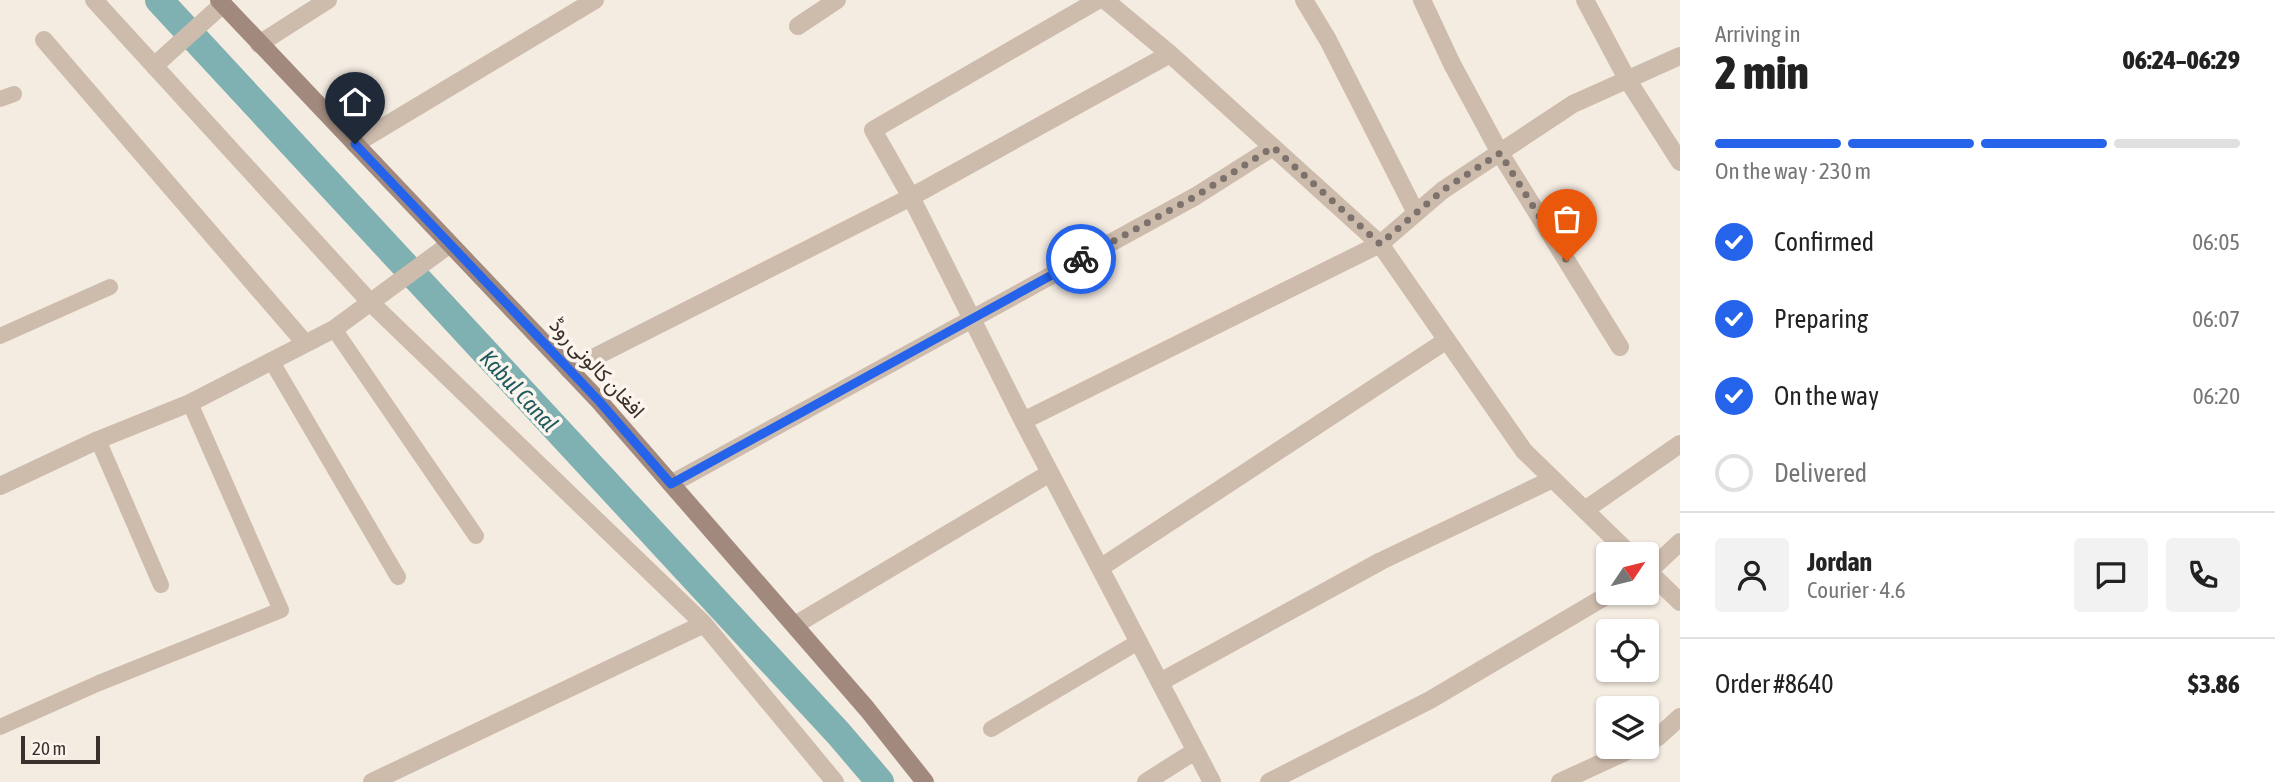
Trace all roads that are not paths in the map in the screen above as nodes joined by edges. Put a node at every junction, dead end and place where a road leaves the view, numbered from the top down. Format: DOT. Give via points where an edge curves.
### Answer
graph roads {
  1 [pos="94,0"];
  2 [pos="328,0"];
  3 [pos="595,0"];
  4 [pos="837,0"];
  5 [pos="1098,0"];
  6 [pos="1105,0"];
  7 [pos="1304,0"];
  8 [pos="1422,0"];
  9 [pos="1585,0"];
  10 [pos="221,2"];
  11 [pos="798,26"];
  12 [pos="44,40"];
  13 [pos="259,44"];
  14 [pos="1170,54"];
  15 [pos="1680,56"];
  16 [pos="154,66"];
  17 [pos="1628,79"];
  18 [pos="355,144"];
  19 [pos="1273,147"];
  20 [pos="1500,153"];
  21 [pos="1680,162"];
  22 [pos="911,197"];
  23 [pos="1416,213"];
  24 [pos="450,244"];
  25 [pos="1380,244"];
  26 [pos="110,287"];
  27 [pos="376,299"];
  28 [pos="972,319"];
  29 [pos="334,329"];
  30 [pos="0,336"];
  31 [pos="1447,340"];
  32 [pos="305,343"];
  33 [pos="1620,347"];
  34 [pos="272,362"];
  35 [pos="569,370"];
  36 [pos="190,403"];
  37 [pos="1023,421"];
  38 [pos="98,440"];
  39 [pos="1680,444"];
  40 [pos="1050,473"];
  41 [pos="1553,479"];
  42 [pos="671,484"];
  43 [pos="0,485"];
  44 [pos="1586,510"];
  45 [pos="476,536"];
  46 [pos="1618,542"];
  47 [pos="1680,542"];
  48 [pos="1659,560"];
  49 [pos="1100,568"];
  50 [pos="398,577"];
  51 [pos="1659,582"];
  52 [pos="161,585"];
  53 [pos="1596,602"];
  54 [pos="1680,602"];
  55 [pos="704,624"];
  56 [pos="794,625"];
  57 [pos="1138,642"];
  58 [pos="1160,682"];
  59 [pos="1680,717"];
  60 [pos="0,727"];
  61 [pos="991,729"];
  62 [pos="1659,736"];
  63 [pos="1195,751"];
  64 [pos="1610,759"];
  65 [pos="372,782"];
  66 [pos="835,782"];
  67 [pos="925,782"];
  68 [pos="1146,782"];
  69 [pos="1212,782"];
  70 [pos="1269,782"];
  71 [pos="1560,782"];
  1 -- 16 [label="street"];
  2 -- 13 [label="street"];
  3 -- 18 [label="street"];
  4 -- 11 [label="street"];
  5 -- 22 [label="street" via="873,130"];
  6 -- 14 [label="street"];
  7 -- 23 [label="street"];
  8 -- 20 [label="street"];
  9 -- 17 [label="street"];
  10 -- 13 [label="main road, افغان کالونی روڈ"];
  10 -- 16 [label="street"];
  12 -- 32 [label="street"];
  13 -- 18 [label="main road, افغان کالونی روڈ"];
  14 -- 19 [label="street"];
  14 -- 22 [label="street"];
  15 -- 17 [label="street"];
  16 -- 27 [label="street"];
  17 -- 20 [label="street" via="1573,104"];
  17 -- 21 [label="street"];
  18 -- 24 [label="main road, افغان کالونی روڈ"];
  19 -- 25 [label="street"];
  19 -- 28 [label="street" via="1196,196"];
  20 -- 23 [label="street"];
  20 -- 33 [label="street"];
  22 -- 28 [label="street"];
  22 -- 35 [label="street"];
  23 -- 25 [label="street"];
  24 -- 27 [label="street"];
  24 -- 35 [label="main road, افغان کالونی روڈ"];
  25 -- 31 [label="street"];
  25 -- 37 [label="street"];
  26 -- 30 [label="lane"];
  27 -- 29 [label="street"];
  27 -- 55 [label="street"];
  28 -- 37 [label="street"];
  28 -- 42 [label="street"];
  29 -- 32 [label="street"];
  29 -- 45 [label="lane"];
  31 -- 41 [label="street" via="1524,451"];
  31 -- 49 [label="street"];
  32 -- 34 [label="street"];
  34 -- 36 [label="street"];
  34 -- 50 [label="lane"];
  35 -- 42 [label="main road, افغان کالونی روڈ"];
  36 -- 38 [label="street"];
  36 -- 60 [label="lane" via="281,610"];
  37 -- 40 [label="street"];
  38 -- 43 [label="street"];
  38 -- 52 [label="lane"];
  39 -- 44 [label="street"];
  40 -- 49 [label="street"];
  40 -- 56 [label="street"];
  41 -- 44 [label="street"];
  41 -- 58 [label="street" via="1381,561"];
  42 -- 56 [label="main road, افغان کالونی روڈ"];
  44 -- 46 [label="street"];
  47 -- 48 [label="street"];
  49 -- 57 [label="street"];
  51 -- 54 [label="street"];
  53 -- 70 [label="street" via="1430,700"];
  55 -- 65 [label="street"];
  55 -- 66 [label="street"];
  56 -- 67 [label="main road, افغان کالونی روڈ"];
  57 -- 58 [label="street"];
  57 -- 61 [label="lane"];
  58 -- 63 [label="street"];
  59 -- 62 [label="street"];
  63 -- 68 [label="street"];
  63 -- 69 [label="street"];
  64 -- 71 [label="street"];
}
